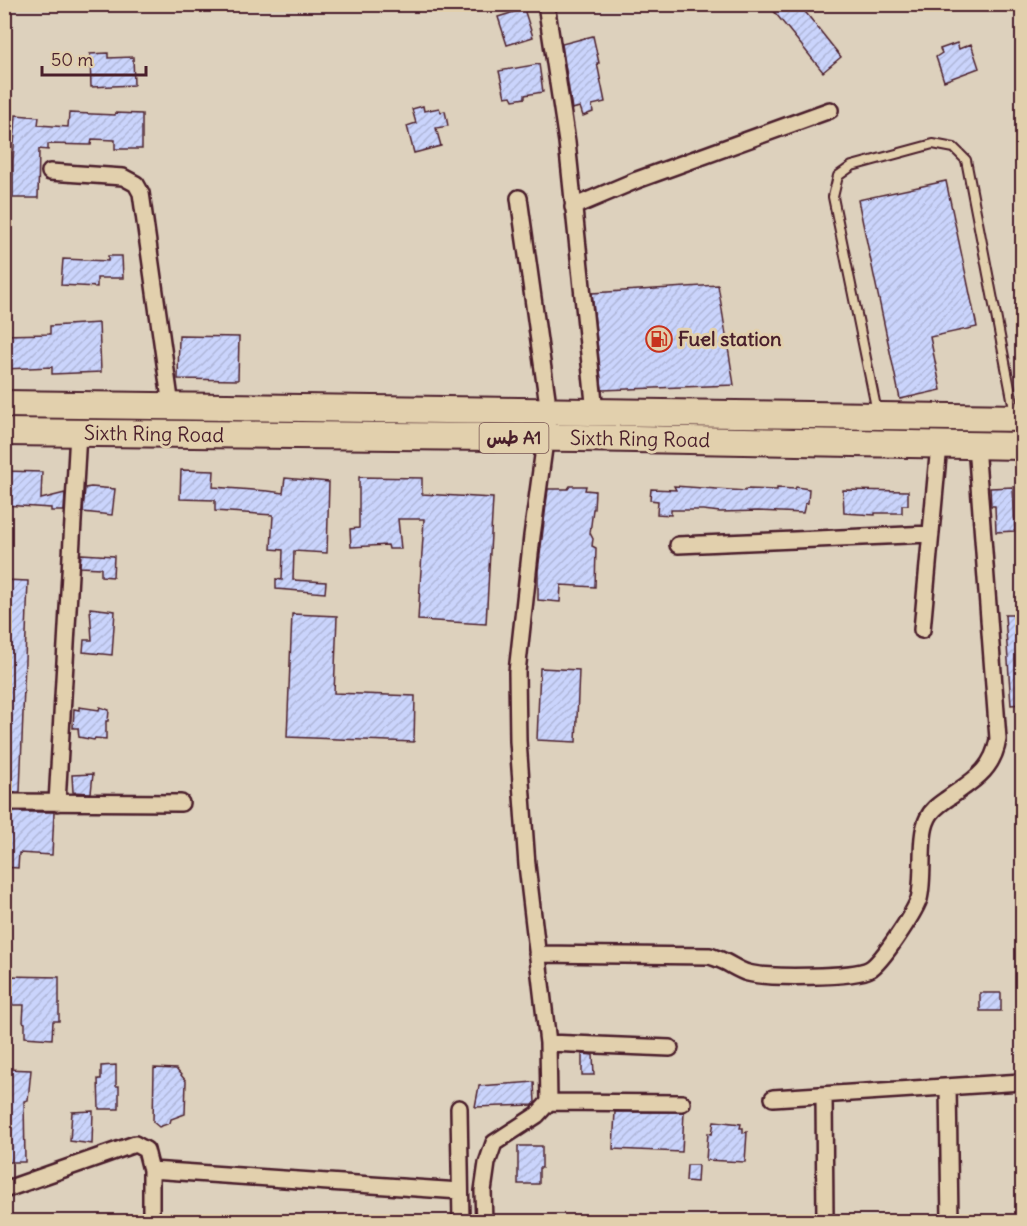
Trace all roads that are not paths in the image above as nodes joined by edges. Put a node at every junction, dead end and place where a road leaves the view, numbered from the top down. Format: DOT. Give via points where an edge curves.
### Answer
graph roads {
  1 [pos="546,4"];
  2 [pos="830,110"];
  3 [pos="50,172"];
  4 [pos="519,198"];
  5 [pos="573,207"];
  6 [pos="4,404"];
  7 [pos="171,406"];
  8 [pos="549,412"];
  9 [pos="595,412"];
  10 [pos="878,416"];
  11 [pos="1019,418"];
  12 [pos="4,432"];
  13 [pos="78,433"];
  14 [pos="546,438"];
  15 [pos="939,445"];
  16 [pos="976,445"];
  17 [pos="1023,447"];
  18 [pos="930,534"];
  19 [pos="678,545"];
  20 [pos="922,630"];
  21 [pos="4,802"];
  22 [pos="57,802"];
  23 [pos="182,803"];
  24 [pos="537,954"];
  25 [pos="548,1043"];
  26 [pos="670,1048"];
  27 [pos="1023,1082"];
  28 [pos="948,1087"];
  29 [pos="824,1095"];
  30 [pos="773,1098"];
  31 [pos="549,1102"];
  32 [pos="682,1103"];
  33 [pos="459,1108"];
  34 [pos="151,1170"];
  35 [pos="4,1190"];
  36 [pos="460,1191"];
  37 [pos="151,1221"];
  38 [pos="461,1221"];
  39 [pos="484,1221"];
  40 [pos="825,1221"];
  41 [pos="950,1221"];
  1 -- 5 [label="street"];
  2 -- 5 [label="street"];
  3 -- 7 [label="street" via="123,177 136,184 141,193"];
  4 -- 8 [label="street"];
  5 -- 9 [label="street"];
  6 -- 7 [label="highway, Sixth Ring Road / طس A1"];
  7 -- 8 [label="highway, Sixth Ring Road / طس A1"];
  8 -- 9 [label="highway, Sixth Ring Road / طس A1"];
  8 -- 14 [label="street"];
  9 -- 10 [label="highway, Sixth Ring Road / طس A1"];
  10 -- 11 [label="highway, Sixth Ring Road / طس A1"];
  10 -- 11 [label="lane" via="833,196 838,176 852,166 933,144 954,148 966,160"];
  12 -- 13 [label="highway, Sixth Ring Road / طس A1"];
  13 -- 14 [label="highway, Sixth Ring Road / طس A1"];
  13 -- 22 [label="street"];
  14 -- 15 [label="highway, Sixth Ring Road / طس A1"];
  14 -- 24 [label="street" via="517,672 518,752"];
  15 -- 16 [label="highway, Sixth Ring Road / طس A1"];
  15 -- 18 [label="street"];
  16 -- 17 [label="highway, Sixth Ring Road / طس A1"];
  16 -- 24 [label="street" via="996,751 981,775 939,805 926,821 918,900 880,961 857,974 765,975 748,973 710,956"];
  18 -- 19 [label="street"];
  18 -- 20 [label="street"];
  21 -- 22 [label="street"];
  22 -- 23 [label="street"];
  24 -- 25 [label="street"];
  25 -- 26 [label="street"];
  25 -- 31 [label="street"];
  27 -- 28 [label="street"];
  28 -- 29 [label="street"];
  28 -- 41 [label="street"];
  29 -- 30 [label="street"];
  29 -- 40 [label="street"];
  31 -- 32 [label="street"];
  31 -- 39 [label="street" via="537,1115 494,1143 483,1191"];
  33 -- 36 [label="street"];
  34 -- 35 [label="street" via="146,1150 135,1144"];
  34 -- 36 [label="street"];
  34 -- 37 [label="street"];
  36 -- 38 [label="street"];
}
